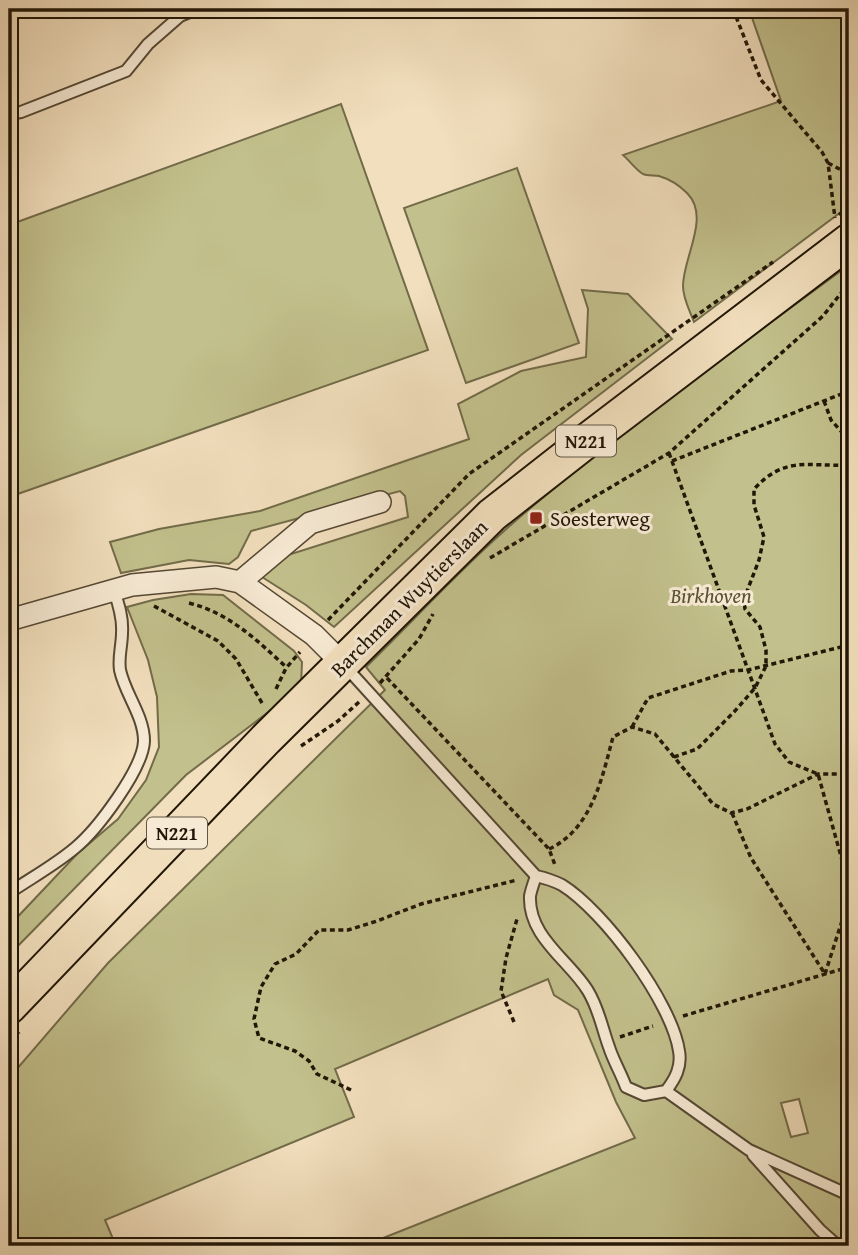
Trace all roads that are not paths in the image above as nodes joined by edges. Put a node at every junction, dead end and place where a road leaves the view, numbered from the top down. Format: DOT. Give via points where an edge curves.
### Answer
graph roads {
  1 [pos="197,9"];
  2 [pos="9,114"];
  3 [pos="842,230"];
  4 [pos="380,502"];
  5 [pos="240,582"];
  6 [pos="120,589"];
  7 [pos="9,620"];
  8 [pos="342,663"];
  9 [pos="536,876"];
  10 [pos="9,893"];
  11 [pos="10,1007"];
  12 [pos="666,1091"];
  13 [pos="749,1150"];
  14 [pos="849,1195"];
  15 [pos="838,1246"];
  1 -- 2 [label="lane" via="180,16 126,71"];
  3 -- 8 [label="main road, Barchman Wuytierslaan / N221" via="492,515"];
  4 -- 5 [label="street" via="310,523"];
  5 -- 6 [label="street" via="216,577 147,582"];
  5 -- 8 [label="street" via="314,635"];
  6 -- 7 [label="street"];
  6 -- 10 [label="lane" via="120,669 144,742 136,767 122,793 76,847"];
  8 -- 9 [label="lane"];
  8 -- 11 [label="main road, Barchman Wuytierslaan / N221" via="291,735"];
  9 -- 12 [label="lane" via="562,885 578,898 634,959 669,1020 680,1053 677,1076"];
  9 -- 12 [label="lane" via="530,896 533,914 546,943 589,991 626,1087 644,1095"];
  12 -- 13 [label="lane"];
  13 -- 14 [label="lane"];
  13 -- 15 [label="lane"];
}
